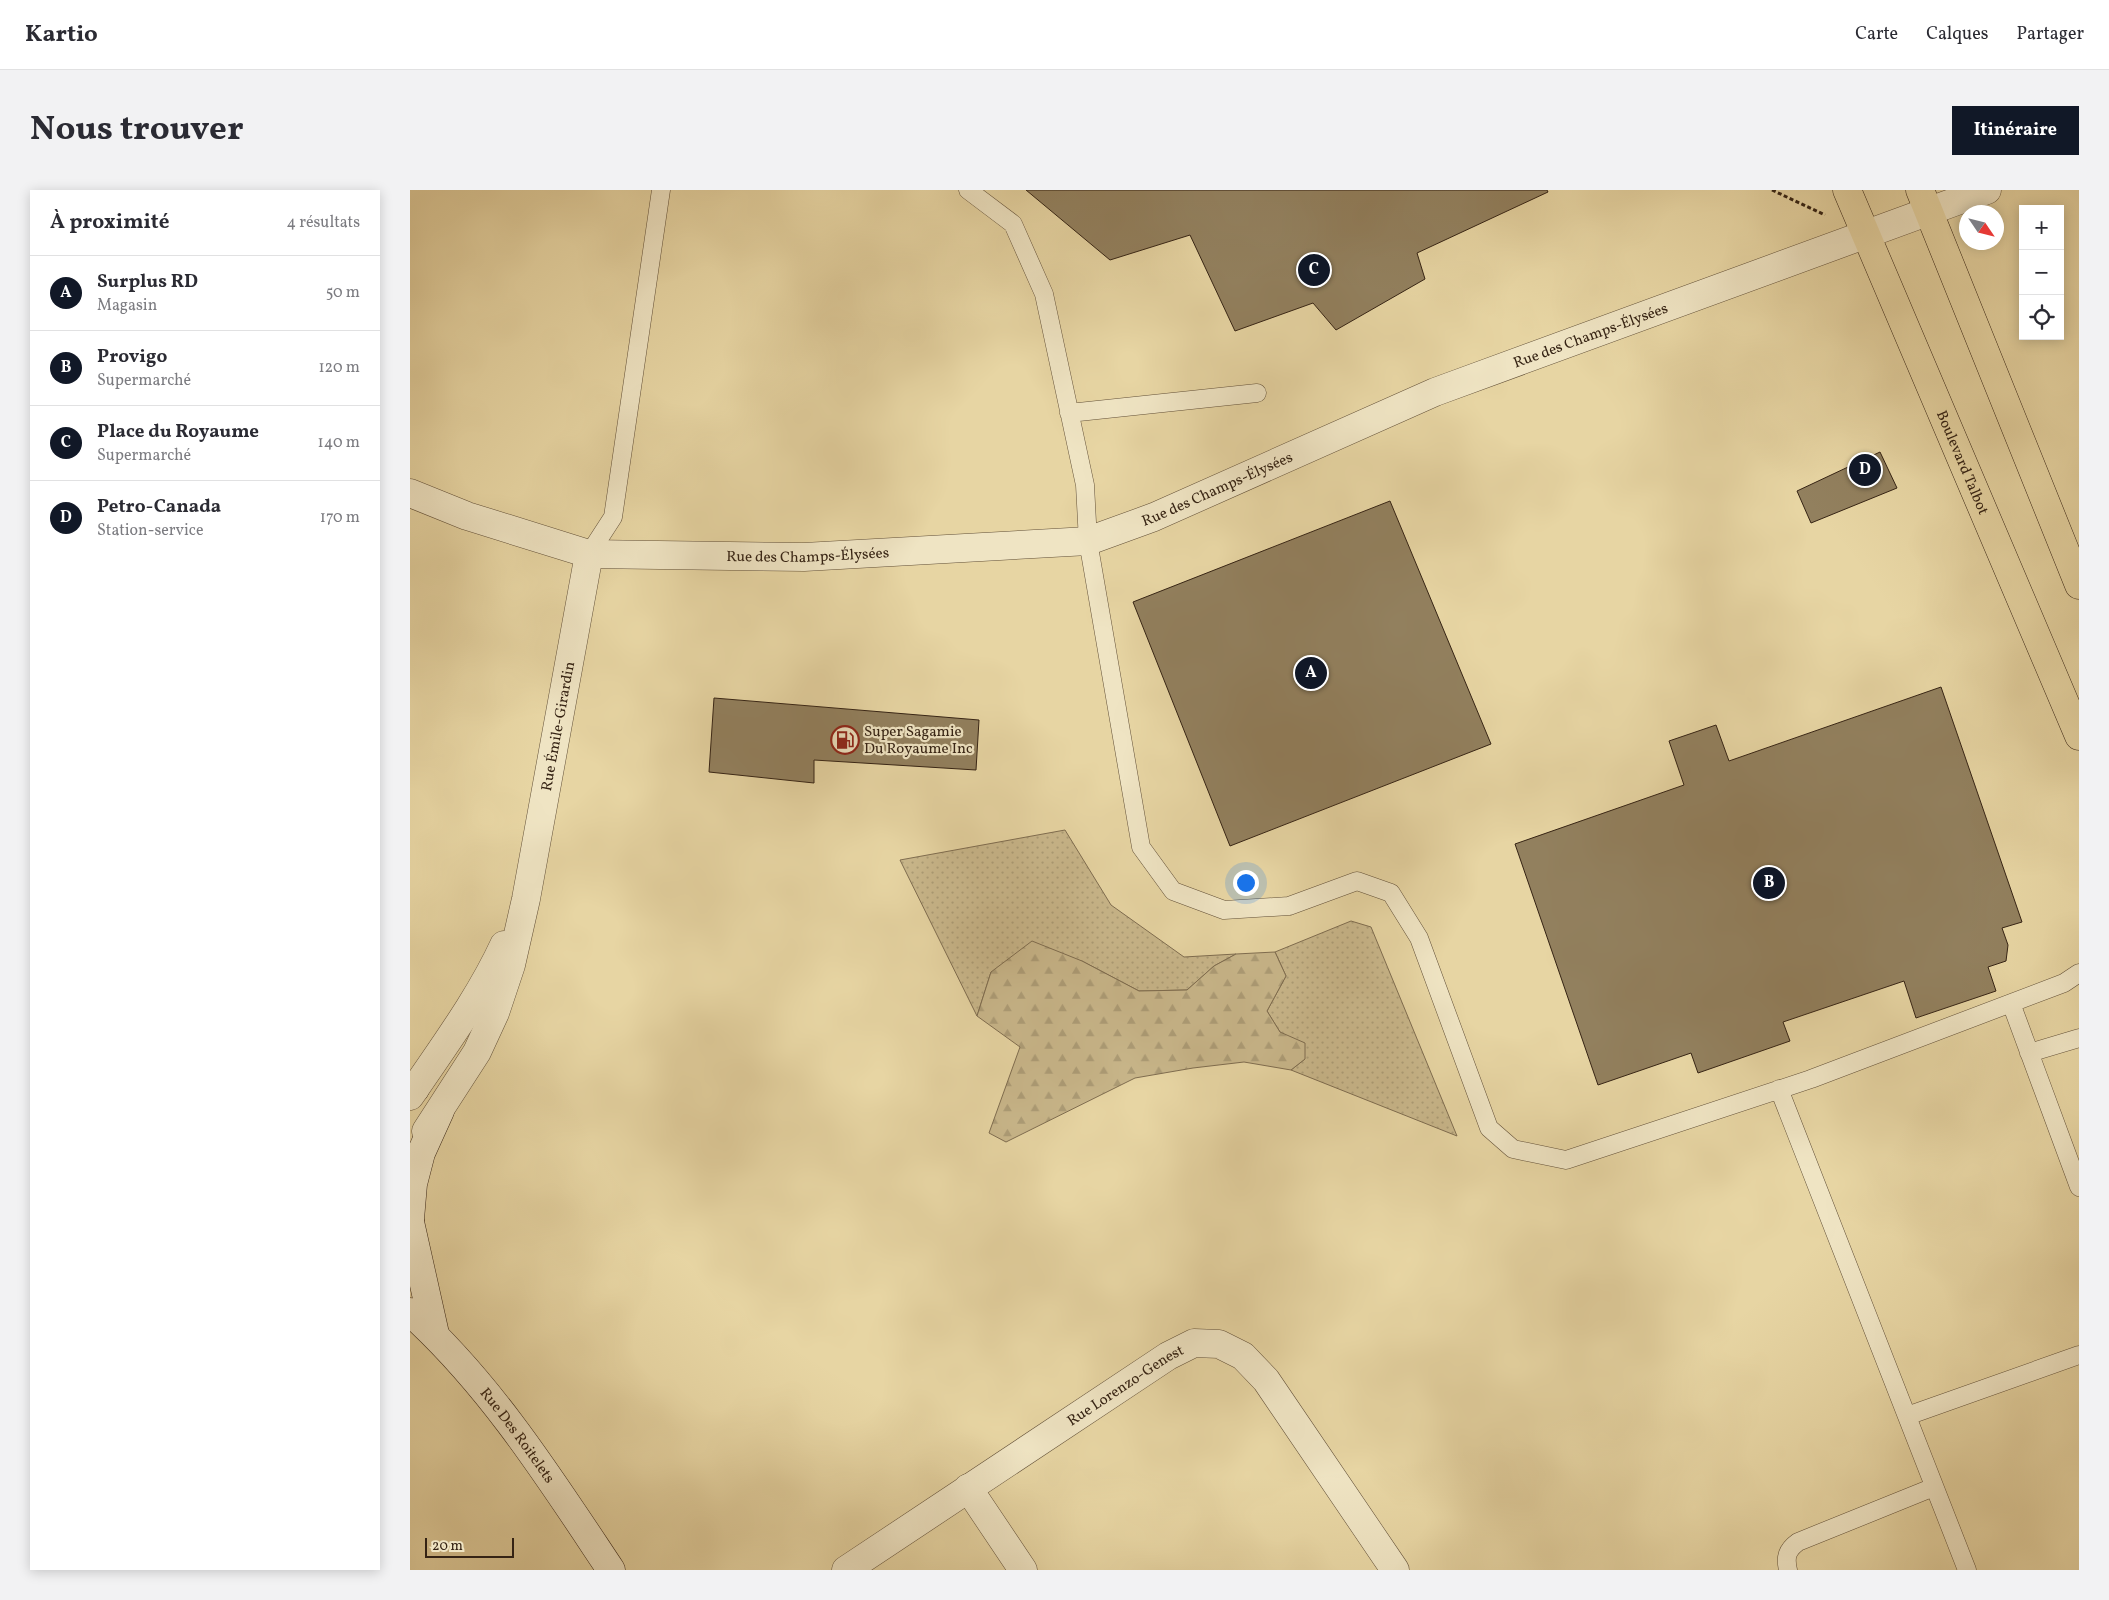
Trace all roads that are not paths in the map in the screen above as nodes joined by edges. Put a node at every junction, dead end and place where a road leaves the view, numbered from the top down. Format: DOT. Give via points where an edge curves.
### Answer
graph roads {
  1 [pos="661,190"];
  2 [pos="968,190"];
  3 [pos="1847,190"];
  4 [pos="1987,190"];
  5 [pos="1924,200"];
  6 [pos="1866,234"];
  7 [pos="1257,393"];
  8 [pos="1069,413"];
  9 [pos="410,493"];
  10 [pos="1088,542"];
  11 [pos="589,554"];
  12 [pos="2079,585"];
  13 [pos="2079,736"];
  14 [pos="526,899"];
  15 [pos="2079,973"];
  16 [pos="2011,1003"];
  17 [pos="2079,1038"];
  18 [pos="2029,1053"];
  19 [pos="1778,1090"];
  20 [pos="412,1092"];
  21 [pos="440,1112"];
  22 [pos="410,1154"];
  23 [pos="2079,1187"];
  24 [pos="410,1220"];
  25 [pos="410,1312"];
  26 [pos="435,1334"];
  27 [pos="2079,1355"];
  28 [pos="1907,1416"];
  29 [pos="1934,1487"];
  30 [pos="968,1488"];
  31 [pos="611,1570"];
  32 [pos="846,1570"];
  33 [pos="1023,1570"];
  34 [pos="1395,1570"];
  35 [pos="1788,1570"];
  36 [pos="1967,1570"];
  1 -- 11 [label="lane" via="613,517"];
  2 -- 8 [label="lane" via="1013,224 1044,294"];
  3 -- 6 [label="main road, Boulevard Talbot"];
  4 -- 5 [label="street, Rue des Champs-Élysées"];
  5 -- 6 [label="street, Rue des Champs-Élysées"];
  5 -- 12 [label="main road"];
  6 -- 10 [label="street, Rue des Champs-Élysées" via="1435,392 1154,517"];
  6 -- 13 [label="main road, Boulevard Talbot"];
  7 -- 8 [label="lane"];
  8 -- 10 [label="lane" via="1085,485"];
  9 -- 11 [label="street, Rue des Champs-Élysées" via="467,516"];
  10 -- 11 [label="street, Rue des Champs-Élysées" via="804,557"];
  10 -- 19 [label="lane" via="1141,847 1173,891 1224,910 1289,906 1357,881 1391,893 1419,938 1489,1128 1513,1150 1566,1160"];
  11 -- 14 [label="street, Rue Émile-Girardin"];
  14 -- 20 [label="street, Rue Émile-Girardin" via="474,1000"];
  14 -- 21 [label="street, Rue Émile-Girardin" via="511,965 495,1013"];
  15 -- 16 [label="lane" via="2064,983"];
  16 -- 18 [label="lane"];
  16 -- 19 [label="lane"];
  17 -- 18 [label="lane"];
  18 -- 23 [label="lane"];
  19 -- 28 [label="lane"];
  21 -- 22 [label="street, Rue Émile-Girardin"];
  21 -- 24 [label="street" via="421,1153 412,1184"];
  24 -- 26 [label="street"];
  25 -- 26 [label="street, Rue Des Roitelets"];
  26 -- 31 [label="street, Rue Des Roitelets" via="534,1456"];
  27 -- 28 [label="lane"];
  28 -- 29 [label="lane"];
  29 -- 35 [label="lane" via="1798,1542 1786,1556"];
  29 -- 36 [label="lane"];
  30 -- 32 [label="street, Rue Lorenzo-Genest"];
  30 -- 33 [label="street"];
  30 -- 34 [label="street, Rue Lorenzo-Genest" via="1168,1356 1194,1343 1219,1344 1243,1356 1266,1380"];
}
